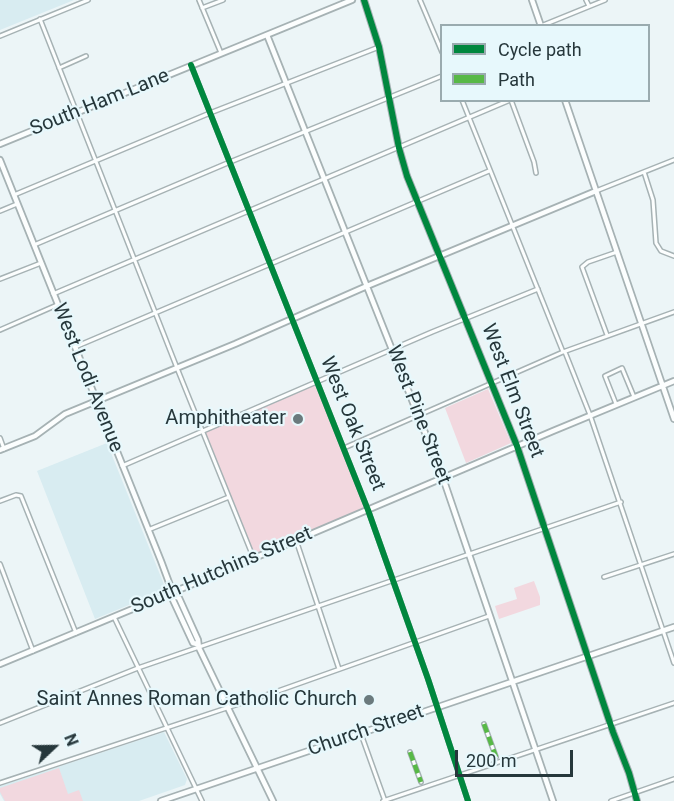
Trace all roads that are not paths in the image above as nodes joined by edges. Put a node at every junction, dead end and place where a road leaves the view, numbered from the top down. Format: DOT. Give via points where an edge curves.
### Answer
graph roads {
  1 [pos="88,0"];
  2 [pos="199,0"];
  3 [pos="222,0"];
  4 [pos="352,0"];
  5 [pos="364,0"];
  6 [pos="420,0"];
  7 [pos="532,0"];
  8 [pos="586,0"];
  9 [pos="605,0"];
  10 [pos="589,6"];
  11 [pos="202,8"];
  12 [pos="40,19"];
  13 [pos="540,24"];
  14 [pos="546,24"];
  15 [pos="267,35"];
  16 [pos="0,36"];
  17 [pos="379,47"];
  18 [pos="440,50"];
  19 [pos="221,53"];
  20 [pos="87,56"];
  21 [pos="191,65"];
  22 [pos="59,68"];
  23 [pos="440,76"];
  24 [pos="287,83"];
  25 [pos="389,98"];
  26 [pos="463,102"];
  27 [pos="506,102"];
  28 [pos="512,102"];
  29 [pos="566,102"];
  30 [pos="76,112"];
  31 [pos="210,113"];
  32 [pos="468,117"];
  33 [pos="306,132"];
  34 [pos="0,144"];
  35 [pos="399,148"];
  36 [pos="0,160"];
  37 [pos="674,160"];
  38 [pos="96,161"];
  39 [pos="230,162"];
  40 [pos="489,171"];
  41 [pos="644,172"];
  42 [pos="536,173"];
  43 [pos="324,178"];
  44 [pos="596,191"];
  45 [pos="14,195"];
  46 [pos="418,202"];
  47 [pos="17,204"];
  48 [pos="116,210"];
  49 [pos="249,210"];
  50 [pos="0,211"];
  51 [pos="512,226"];
  52 [pos="345,231"];
  53 [pos="34,244"];
  54 [pos="617,252"];
  55 [pos="674,256"];
  56 [pos="440,257"];
  57 [pos="135,259"];
  58 [pos="41,263"];
  59 [pos="271,264"];
  60 [pos="0,279"];
  61 [pos="367,286"];
  62 [pos="538,289"];
  63 [pos="53,294"];
  64 [pos="57,305"];
  65 [pos="674,312"];
  66 [pos="156,313"];
  67 [pos="292,318"];
  68 [pos="466,319"];
  69 [pos="642,324"];
  70 [pos="0,330"];
  71 [pos="608,335"];
  72 [pos="75,347"];
  73 [pos="393,350"];
  74 [pos="564,352"];
  75 [pos="177,368"];
  76 [pos="674,381"];
  77 [pos="317,382"];
  78 [pos="492,383"];
  79 [pos="662,386"];
  80 [pos="634,397"];
  81 [pos="96,401"];
  82 [pos="616,404"];
  83 [pos="590,415"];
  84 [pos="419,416"];
  85 [pos="674,419"];
  86 [pos="203,432"];
  87 [pos="0,438"];
  88 [pos="517,446"];
  89 [pos="344,448"];
  90 [pos="2,450"];
  91 [pos="122,466"];
  92 [pos="443,478"];
  93 [pos="229,497"];
  94 [pos="0,501"];
  95 [pos="621,502"];
  96 [pos="368,510"];
  97 [pos="544,529"];
  98 [pos="148,530"];
  99 [pos="296,540"];
  100 [pos="469,554"];
  101 [pos="674,554"];
  102 [pos="254,559"];
  103 [pos="0,564"];
  104 [pos="641,564"];
  105 [pos="604,577"];
  106 [pos="393,580"];
  107 [pos="174,594"];
  108 [pos="318,606"];
  109 [pos="114,616"];
  110 [pos="490,616"];
  111 [pos="674,627"];
  112 [pos="663,631"];
  113 [pos="76,633"];
  114 [pos="415,643"];
  115 [pos="198,646"];
  116 [pos="33,651"];
  117 [pos="588,656"];
  118 [pos="674,663"];
  119 [pos="0,664"];
  120 [pos="138,668"];
  121 [pos="339,669"];
  122 [pos="513,682"];
  123 [pos="674,703"];
  124 [pos="228,707"];
  125 [pos="437,708"];
  126 [pos="0,723"];
  127 [pos="484,724"];
  128 [pos="611,724"];
  129 [pos="167,728"];
  130 [pos="361,734"];
  131 [pos="536,750"];
  132 [pos="410,752"];
  133 [pos="496,757"];
  134 [pos="257,768"];
  135 [pos="459,776"];
  136 [pos="674,779"];
  137 [pos="421,782"];
  138 [pos="0,783"];
  139 [pos="197,789"];
  140 [pos="634,793"];
  141 [pos="161,801"];
  142 [pos="202,801"];
  143 [pos="273,801"];
  144 [pos="384,801"];
  145 [pos="468,801"];
  146 [pos="553,801"];
  147 [pos="611,801"];
  148 [pos="637,801"];
  1 -- 12 [label="street"];
  2 -- 11 [label="street"];
  3 -- 11 [label="street"];
  4 -- 15 [label="street, South Ham Lane"];
  5 -- 17 [label="street, West Elm Street"];
  6 -- 18 [label="street"];
  7 -- 13 [label="street"];
  8 -- 10 [label="street"];
  9 -- 10 [label="street"];
  10 -- 14 [label="street"];
  11 -- 19 [label="street"];
  12 -- 16 [label="street"];
  12 -- 22 [label="street"];
  15 -- 19 [label="street, South Ham Lane"];
  15 -- 24 [label="street, West Pine Street"];
  17 -- 24 [label="street"];
  17 -- 25 [label="street, West Elm Street"];
  19 -- 21 [label="street, South Ham Lane"];
  20 -- 22 [label="street"];
  21 -- 30 [label="street, South Ham Lane"];
  21 -- 31 [label="street, West Oak Street"];
  22 -- 30 [label="street"];
  23 -- 25 [label="street"];
  24 -- 31 [label="street"];
  24 -- 33 [label="street, West Pine Street"];
  25 -- 33 [label="street"];
  25 -- 35 [label="street, West Elm Street"];
  26 -- 32 [label="street"];
  27 -- 32 [label="street"];
  28 -- 42 [label="street"];
  29 -- 44 [label="street"];
  30 -- 34 [label="street, South Ham Lane"];
  30 -- 38 [label="street"];
  31 -- 38 [label="street"];
  31 -- 39 [label="street, West Oak Street"];
  32 -- 35 [label="street"];
  32 -- 40 [label="street"];
  33 -- 39 [label="street"];
  33 -- 43 [label="street, West Pine Street"];
  35 -- 43 [label="street"];
  35 -- 46 [label="street, West Elm Street"];
  36 -- 45 [label="street, West Lodi Avenue"];
  37 -- 41 [label="street"];
  38 -- 45 [label="street"];
  38 -- 48 [label="street"];
  39 -- 48 [label="street"];
  39 -- 49 [label="street, West Oak Street"];
  40 -- 46 [label="street"];
  40 -- 51 [label="street"];
  41 -- 44 [label="street"];
  41 -- 55 [label="street" via="653,200 656,243 661,251"];
  43 -- 49 [label="street"];
  43 -- 52 [label="street, West Pine Street"];
  44 -- 51 [label="street"];
  44 -- 54 [label="street"];
  45 -- 47 [label="street, West Lodi Avenue"];
  46 -- 52 [label="street"];
  46 -- 56 [label="street, West Elm Street"];
  47 -- 50 [label="street"];
  47 -- 53 [label="street, West Lodi Avenue"];
  48 -- 53 [label="street"];
  48 -- 57 [label="street"];
  49 -- 57 [label="street"];
  49 -- 59 [label="street, West Oak Street"];
  51 -- 56 [label="street"];
  51 -- 62 [label="street"];
  52 -- 59 [label="street"];
  52 -- 61 [label="street, West Pine Street"];
  53 -- 58 [label="street, West Lodi Avenue"];
  54 -- 69 [label="street"];
  54 -- 71 [label="street" via="582,267"];
  56 -- 61 [label="street"];
  56 -- 68 [label="street, West Elm Street"];
  57 -- 63 [label="street"];
  57 -- 66 [label="street"];
  58 -- 60 [label="street"];
  58 -- 63 [label="street, West Lodi Avenue"];
  59 -- 66 [label="street"];
  59 -- 67 [label="street, West Oak Street"];
  61 -- 67 [label="street"];
  61 -- 73 [label="street, West Pine Street"];
  62 -- 68 [label="street"];
  62 -- 74 [label="street"];
  63 -- 64 [label="street, West Lodi Avenue"];
  64 -- 70 [label="street"];
  64 -- 72 [label="street, West Lodi Avenue"];
  65 -- 69 [label="street"];
  66 -- 72 [label="street"];
  66 -- 75 [label="street"];
  67 -- 75 [label="street"];
  67 -- 77 [label="street, West Oak Street"];
  68 -- 73 [label="street"];
  68 -- 78 [label="street, West Elm Street"];
  69 -- 71 [label="street"];
  69 -- 79 [label="street"];
  71 -- 74 [label="street"];
  72 -- 81 [label="street, West Lodi Avenue"];
  73 -- 77 [label="street"];
  73 -- 84 [label="street, West Pine Street"];
  74 -- 78 [label="street"];
  74 -- 83 [label="street"];
  75 -- 81 [label="street"];
  75 -- 86 [label="street"];
  76 -- 79 [label="street, South Hutchins Street"];
  77 -- 86 [label="street"];
  77 -- 89 [label="street, West Oak Street"];
  78 -- 84 [label="street"];
  78 -- 88 [label="street, West Elm Street"];
  79 -- 80 [label="street, South Hutchins Street"];
  79 -- 85 [label="street"];
  80 -- 82 [label="street, South Hutchins Street"];
  80 -- 82 [label="street" via="622,368 605,376"];
  81 -- 90 [label="street"];
  81 -- 91 [label="street, West Lodi Avenue"];
  82 -- 83 [label="street, South Hutchins Street"];
  83 -- 88 [label="street, South Hutchins Street"];
  83 -- 95 [label="street"];
  84 -- 89 [label="street"];
  84 -- 92 [label="street, West Pine Street"];
  86 -- 91 [label="street"];
  86 -- 93 [label="street"];
  87 -- 90 [label="street"];
  88 -- 92 [label="street, South Hutchins Street"];
  88 -- 97 [label="street, West Elm Street"];
  89 -- 96 [label="street, West Oak Street"];
  91 -- 98 [label="street, West Lodi Avenue"];
  92 -- 96 [label="street, South Hutchins Street"];
  92 -- 100 [label="street, West Pine Street"];
  93 -- 98 [label="street"];
  93 -- 102 [label="street"];
  94 -- 113 [label="street" via="21,496"];
  95 -- 97 [label="street"];
  95 -- 104 [label="street"];
  96 -- 99 [label="street, South Hutchins Street"];
  96 -- 106 [label="street, West Oak Street"];
  97 -- 100 [label="street"];
  97 -- 117 [label="street, West Elm Street"];
  98 -- 107 [label="street, West Lodi Avenue"];
  99 -- 102 [label="street, South Hutchins Street"];
  99 -- 108 [label="street"];
  100 -- 106 [label="street"];
  100 -- 110 [label="street, West Pine Street"];
  101 -- 104 [label="street"];
  102 -- 107 [label="street, South Hutchins Street"];
  103 -- 116 [label="street"];
  104 -- 105 [label="street"];
  104 -- 112 [label="street"];
  106 -- 108 [label="street"];
  106 -- 114 [label="street, West Oak Street"];
  107 -- 109 [label="street, South Hutchins Street"];
  107 -- 115 [label="street, West Lodi Avenue"];
  108 -- 115 [label="street"];
  108 -- 121 [label="street"];
  109 -- 113 [label="street, South Hutchins Street"];
  109 -- 120 [label="street"];
  110 -- 114 [label="street"];
  110 -- 122 [label="street, West Pine Street"];
  111 -- 112 [label="street, Church Street"];
  112 -- 117 [label="street, Church Street"];
  112 -- 118 [label="street"];
  113 -- 116 [label="street, South Hutchins Street"];
  114 -- 121 [label="street"];
  114 -- 125 [label="street, West Oak Street"];
  115 -- 120 [label="street"];
  115 -- 124 [label="street, West Lodi Avenue"];
  116 -- 119 [label="street, South Hutchins Street"];
  117 -- 122 [label="street, Church Street"];
  117 -- 128 [label="street, West Elm Street"];
  120 -- 126 [label="street"];
  120 -- 129 [label="street"];
  121 -- 124 [label="street"];
  122 -- 125 [label="street, Church Street"];
  122 -- 131 [label="street, West Pine Street"];
  123 -- 128 [label="street"];
  124 -- 129 [label="street"];
  124 -- 134 [label="street, West Lodi Avenue"];
  125 -- 130 [label="street, Church Street"];
  125 -- 135 [label="street, West Oak Street"];
  127 -- 133 [label="street"];
  128 -- 131 [label="street"];
  128 -- 140 [label="street, West Elm Street"];
  129 -- 138 [label="street"];
  129 -- 139 [label="street"];
  130 -- 134 [label="street, Church Street"];
  130 -- 144 [label="street"];
  131 -- 135 [label="street"];
  131 -- 146 [label="street, West Pine Street"];
  132 -- 137 [label="street"];
  134 -- 139 [label="street, Church Street"];
  134 -- 143 [label="street, West Lodi Avenue"];
  135 -- 144 [label="street"];
  135 -- 145 [label="street, West Oak Street"];
  136 -- 140 [label="street"];
  139 -- 141 [label="street, Church Street"];
  139 -- 142 [label="street"];
  140 -- 147 [label="street"];
  140 -- 148 [label="street, West Elm Street"];
}
